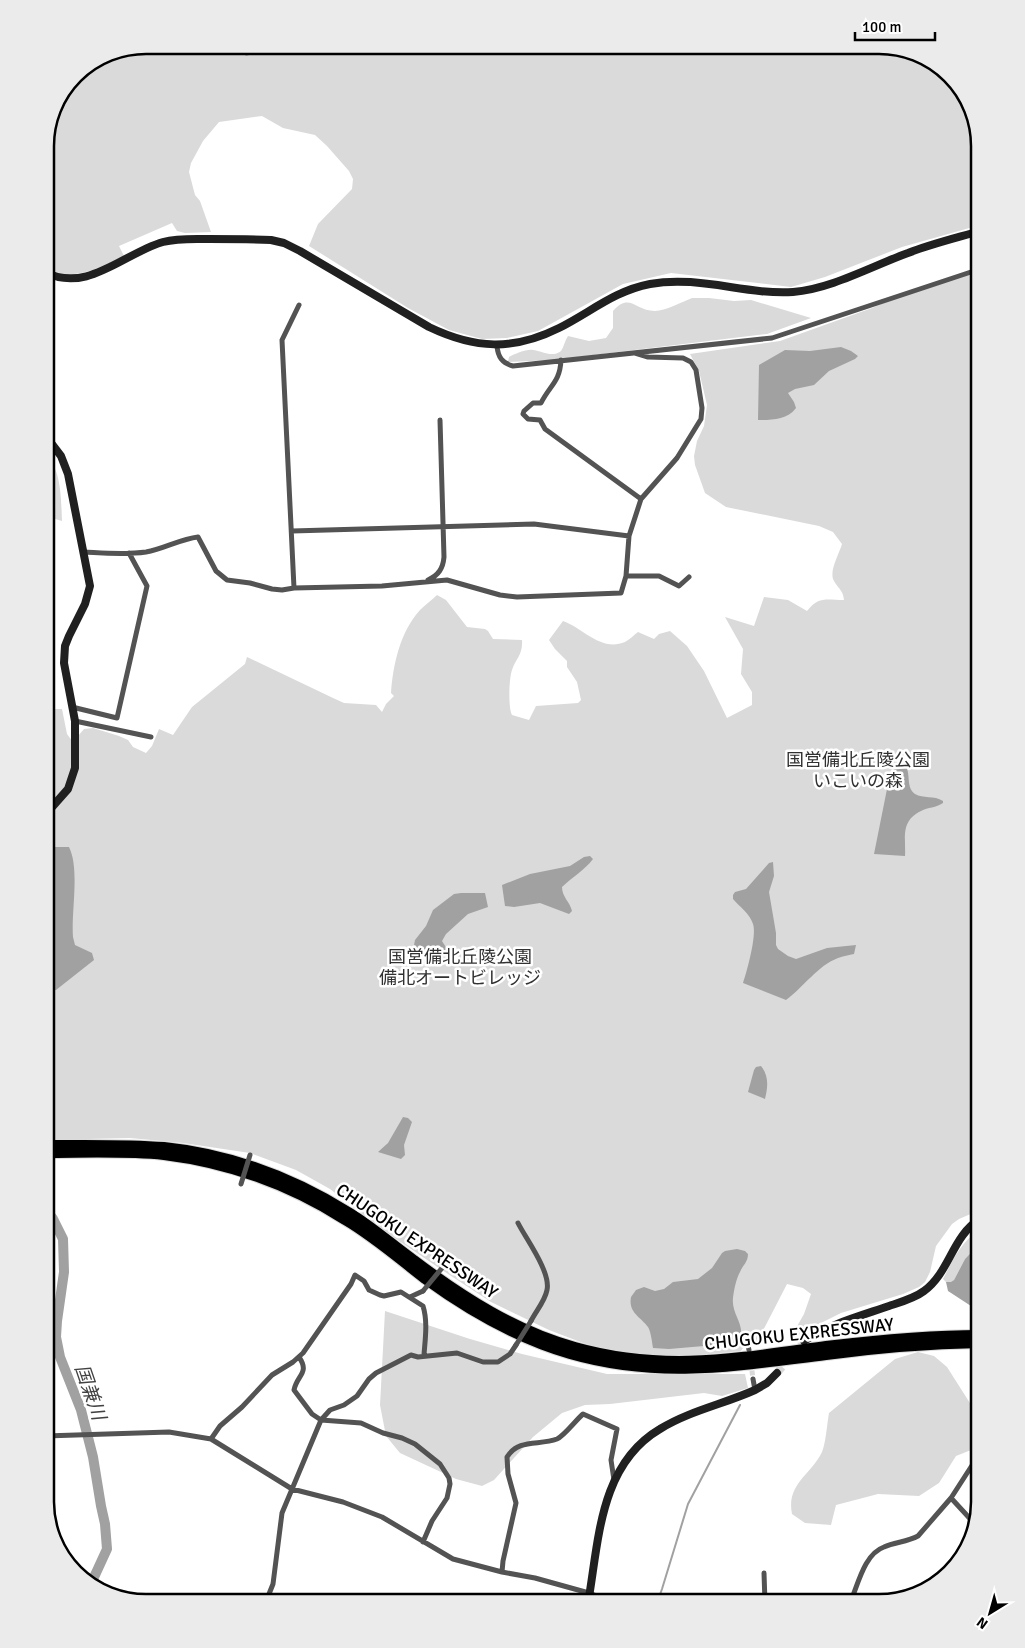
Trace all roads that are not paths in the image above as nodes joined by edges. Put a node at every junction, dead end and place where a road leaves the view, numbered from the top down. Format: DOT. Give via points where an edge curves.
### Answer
graph roads {
  1 [pos="971,234"];
  2 [pos="971,272"];
  3 [pos="54,277"];
  4 [pos="299,305"];
  5 [pos="497,346"];
  6 [pos="635,353"];
  7 [pos="560,360"];
  8 [pos="440,420"];
  9 [pos="54,446"];
  10 [pos="641,499"];
  11 [pos="444,527"];
  12 [pos="292,531"];
  13 [pos="629,536"];
  14 [pos="84,552"];
  15 [pos="129,554"];
  16 [pos="626,576"];
  17 [pos="689,577"];
  18 [pos="425,582"];
  19 [pos="294,588"];
  20 [pos="72,707"];
  21 [pos="75,721"];
  22 [pos="151,737"];
  23 [pos="54,805"];
  24 [pos="54,1145"];
  25 [pos="54,1153"];
  26 [pos="250,1155"];
  27 [pos="241,1184"];
  28 [pos="518,1223"];
  29 [pos="971,1226"];
  30 [pos="442,1268"];
  31 [pos="410,1297"];
  32 [pos="971,1335"];
  33 [pos="804,1341"];
  34 [pos="747,1342"];
  35 [pos="971,1343"];
  36 [pos="749,1350"];
  37 [pos="424,1356"];
  38 [pos="299,1357"];
  39 [pos="777,1373"];
  40 [pos="753,1379"];
  41 [pos="755,1390"];
  42 [pos="321,1420"];
  43 [pos="54,1436"];
  44 [pos="211,1439"];
  45 [pos="971,1466"];
  46 [pos="614,1480"];
  47 [pos="292,1489"];
  48 [pos="950,1498"];
  49 [pos="969,1518"];
  50 [pos="424,1542"];
  51 [pos="502,1572"];
  52 [pos="764,1573"];
  53 [pos="589,1593"];
  54 [pos="269,1594"];
  55 [pos="765,1594"];
  56 [pos="854,1594"];
  1 -- 5 [label="street" via="909,252 833,282 794,292 696,282 650,284 608,298 540,336"];
  2 -- 6 [label="street" via="772,338"];
  3 -- 5 [label="street" via="71,280 90,275 114,267 163,242 270,240 300,251 446,335"];
  4 -- 12 [label="street" via="282,340"];
  5 -- 7 [label="street" via="500,358 508,365"];
  6 -- 7 [label="street"];
  6 -- 10 [label="street" via="648,357 683,358 691,362 696,370 702,408 701,419 677,458"];
  7 -- 10 [label="street" via="559,377 541,403 531,404 523,412 524,416 540,420 546,429"];
  8 -- 11 [label="street"];
  9 -- 14 [label="street" via="68,474"];
  10 -- 13 [label="street"];
  11 -- 12 [label="street"];
  11 -- 13 [label="street" via="534,524"];
  11 -- 18 [label="street" via="443,565 436,576"];
  12 -- 19 [label="street"];
  13 -- 16 [label="street"];
  14 -- 15 [label="street"];
  14 -- 20 [label="street" via="90,586 66,646 64,662"];
  15 -- 19 [label="street" via="198,537 216,571 227,580 272,589"];
  15 -- 20 [label="street" via="147,586 117,718"];
  16 -- 17 [label="street" via="659,576 680,586"];
  16 -- 18 [label="street" via="621,593 535,597 507,596 447,580"];
  18 -- 19 [label="street"];
  20 -- 21 [label="street"];
  21 -- 22 [label="street"];
  21 -- 23 [label="street" via="73,777 68,789"];
  24 -- 32 [label="highway, CHUGOKU EXPRESSWAY" via="165,1147 216,1157 292,1181 352,1214 456,1290 493,1312 547,1338 613,1356 696,1362 892,1339"];
  25 -- 35 [label="highway, CHUGOKU EXPRESSWAY" via="164,1155 214,1164 264,1179 347,1221 452,1297 489,1319 543,1345 612,1364 696,1370 893,1347"];
  26 -- 27 [label="street, bridge"];
  28 -- 37 [label="street, bridge" via="538,1256 548,1288 510,1354 498,1362 483,1362 457,1353"];
  29 -- 33 [label="street" via="940,1276 924,1291 821,1330"];
  30 -- 31 [label="street, bridge" via="423,1292"];
  31 -- 37 [label="street" via="423,1306"];
  31 -- 38 [label="street" via="398,1292 380,1295 369,1290 355,1275"];
  34 -- 36 [label="street"];
  37 -- 42 [label="street" via="411,1355 376,1373 358,1396 330,1410"];
  38 -- 42 [label="street" via="304,1370 294,1390 312,1414"];
  38 -- 44 [label="street" via="272,1375"];
  39 -- 41 [label="street"];
  40 -- 41 [label="street"];
  41 -- 46 [label="street" via="659,1429 633,1451"];
  42 -- 47 [label="street"];
  42 -- 50 [label="street" via="361,1423 402,1438 440,1464 449,1478 449,1491 432,1520"];
  43 -- 44 [label="street" via="178,1432"];
  44 -- 47 [label="street"];
  45 -- 48 [label="street"];
  46 -- 51 [label="street" via="611,1460 617,1429 582,1414 558,1438 526,1443 513,1449 507,1457 516,1503"];
  46 -- 53 [label="street" via="605,1508"];
  47 -- 50 [label="street" via="343,1502 382,1517"];
  47 -- 54 [label="street" via="282,1514 277,1561"];
  48 -- 49 [label="street"];
  48 -- 56 [label="street" via="918,1536 879,1549 868,1561"];
  50 -- 51 [label="street" via="453,1559"];
  51 -- 53 [label="street"];
  52 -- 55 [label="street"];
}
